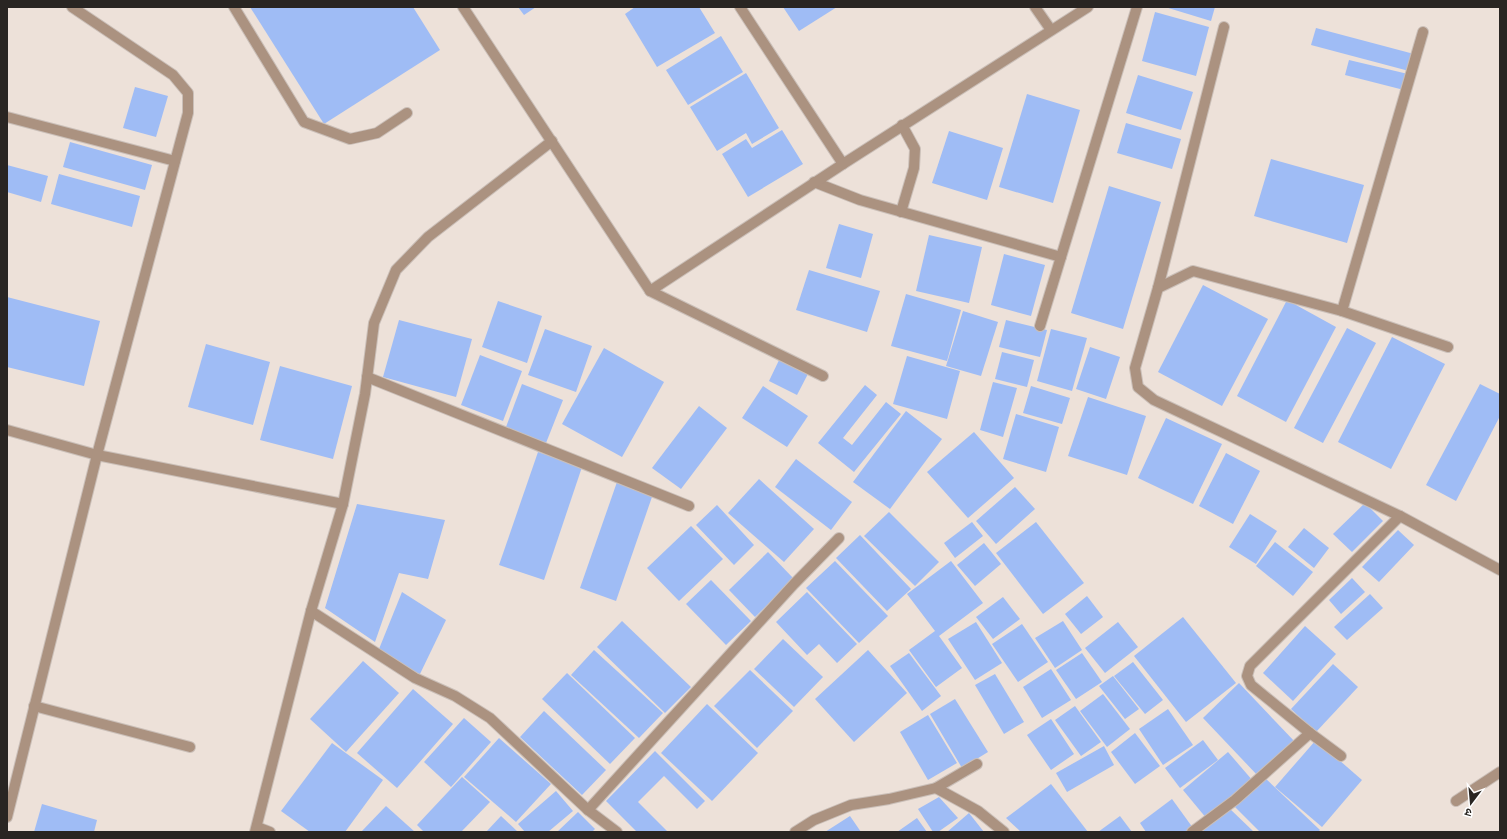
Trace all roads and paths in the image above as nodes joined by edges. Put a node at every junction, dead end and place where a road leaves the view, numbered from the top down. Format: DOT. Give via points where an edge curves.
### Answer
graph roads {
  1 [pos="72,7"];
  2 [pos="234,7"];
  3 [pos="463,7"];
  4 [pos="740,7"];
  5 [pos="1035,7"];
  6 [pos="1088,7"];
  7 [pos="1137,7"];
  8 [pos="1224,27"];
  9 [pos="1051,30"];
  10 [pos="1423,32"];
  11 [pos="407,113"];
  12 [pos="7,117"];
  13 [pos="902,126"];
  14 [pos="552,141"];
  15 [pos="175,161"];
  16 [pos="843,164"];
  17 [pos="814,182"];
  18 [pos="901,212"];
  19 [pos="1061,257"];
  20 [pos="1158,288"];
  21 [pos="650,291"];
  22 [pos="1342,311"];
  23 [pos="1040,326"];
  24 [pos="1448,347"];
  25 [pos="823,376"];
  26 [pos="367,377"];
  27 [pos="7,430"];
  28 [pos="97,455"];
  29 [pos="343,504"];
  30 [pos="689,506"];
  31 [pos="1400,516"];
  32 [pos="839,538"];
  33 [pos="1500,570"];
  34 [pos="311,611"];
  35 [pos="34,706"];
  36 [pos="1310,733"];
  37 [pos="190,747"];
  38 [pos="1341,756"];
  39 [pos="977,764"];
  40 [pos="1500,772"];
  41 [pos="936,788"];
  42 [pos="1456,801"];
  43 [pos="588,810"];
  44 [pos="7,817"];
  45 [pos="256,830"];
  46 [pos="270,832"];
  47 [pos="617,832"];
  48 [pos="795,832"];
  49 [pos="1004,832"];
  50 [pos="1192,832"];
  1 -- 15 [label="street" via="173,75 188,93 188,113"];
  2 -- 11 [label="street" via="304,122 350,139 377,133"];
  3 -- 14 [label="street"];
  4 -- 16 [label="street"];
  5 -- 9 [label="street"];
  6 -- 9 [label="street"];
  7 -- 19 [label="street"];
  8 -- 20 [label="street"];
  9 -- 13 [label="street"];
  10 -- 22 [label="street"];
  12 -- 15 [label="street"];
  13 -- 16 [label="street"];
  13 -- 18 [label="street" via="915,149 914,168"];
  14 -- 21 [label="street"];
  14 -- 26 [label="street" via="428,237 396,270 374,324"];
  15 -- 28 [label="street"];
  16 -- 17 [label="street"];
  17 -- 18 [label="street" via="860,200"];
  17 -- 21 [label="street"];
  18 -- 19 [label="street"];
  19 -- 23 [label="street"];
  20 -- 22 [label="street" via="1193,271"];
  20 -- 31 [label="street" via="1135,368 1138,386 1154,400"];
  21 -- 25 [label="street"];
  22 -- 24 [label="street"];
  26 -- 29 [label="street"];
  26 -- 30 [label="street"];
  27 -- 28 [label="street"];
  28 -- 29 [label="street"];
  28 -- 35 [label="street"];
  29 -- 34 [label="street"];
  31 -- 33 [label="street"];
  31 -- 36 [label="street" via="1250,666 1247,676 1251,686"];
  32 -- 43 [label="street"];
  34 -- 43 [label="street" via="415,678 455,696 490,718"];
  34 -- 45 [label="street"];
  35 -- 37 [label="street"];
  35 -- 44 [label="street"];
  36 -- 38 [label="street"];
  36 -- 50 [label="street" via="1235,800"];
  39 -- 41 [label="street"];
  40 -- 42 [label="street"];
  41 -- 48 [label="street" via="851,805 814,820"];
  41 -- 49 [label="street" via="978,811"];
  43 -- 47 [label="street"];
  45 -- 46 [label="street"];
}
